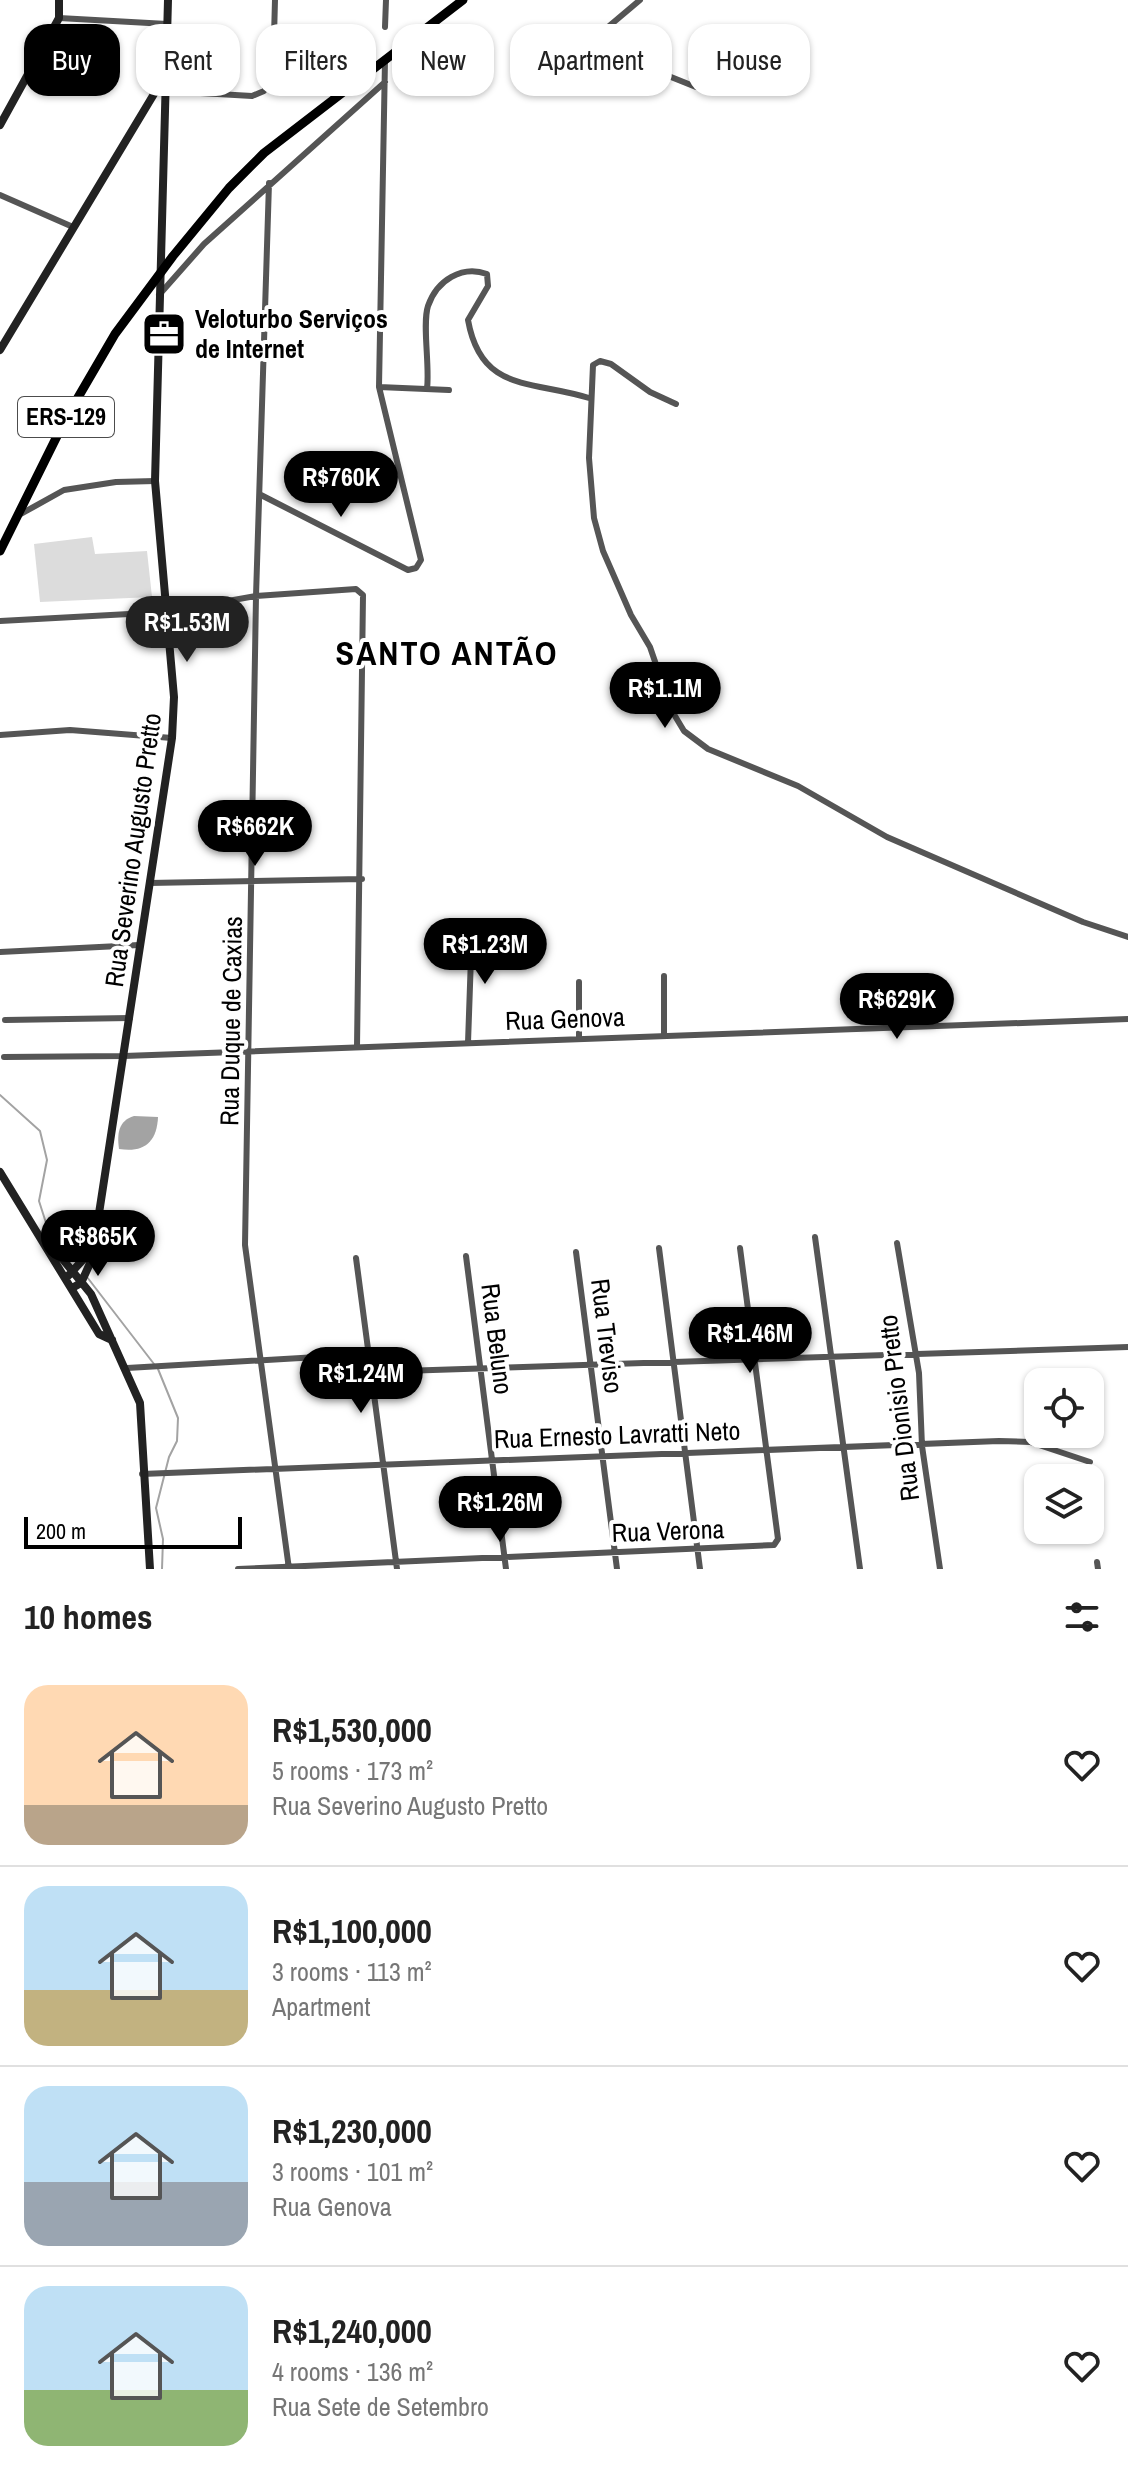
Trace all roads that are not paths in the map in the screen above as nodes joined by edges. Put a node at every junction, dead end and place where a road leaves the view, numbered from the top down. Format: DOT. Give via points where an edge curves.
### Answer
graph roads {
  1 [pos="59,0"];
  2 [pos="168,0"];
  3 [pos="275,0"];
  4 [pos="386,0"];
  5 [pos="463,0"];
  6 [pos="640,0"];
  7 [pos="59,18"];
  8 [pos="167,24"];
  9 [pos="610,24"];
  10 [pos="385,27"];
  11 [pos="385,59"];
  12 [pos="385,82"];
  13 [pos="240,95"];
  14 [pos="153,96"];
  15 [pos="166,96"];
  16 [pos="0,125"];
  17 [pos="269,183"];
  18 [pos="0,195"];
  19 [pos="73,227"];
  20 [pos="159,295"];
  21 [pos="0,350"];
  22 [pos="379,387"];
  23 [pos="427,389"];
  24 [pos="449,390"];
  25 [pos="589,398"];
  26 [pos="676,404"];
  27 [pos="155,481"];
  28 [pos="261,495"];
  29 [pos="19,515"];
  30 [pos="0,551"];
  31 [pos="256,596"];
  32 [pos="166,612"];
  33 [pos="0,621"];
  34 [pos="0,735"];
  35 [pos="172,738"];
  36 [pos="362,879"];
  37 [pos="149,883"];
  38 [pos="253,883"];
  39 [pos="472,928"];
  40 [pos="1128,937"];
  41 [pos="139,945"];
  42 [pos="0,952"];
  43 [pos="664,976"];
  44 [pos="579,982"];
  45 [pos="130,1018"];
  46 [pos="1128,1019"];
  47 [pos="5,1020"];
  48 [pos="664,1035"];
  49 [pos="579,1038"];
  50 [pos="468,1043"];
  51 [pos="357,1047"];
  52 [pos="249,1051"];
  53 [pos="124,1056"];
  54 [pos="4,1057"];
  55 [pos="0,1172"];
  56 [pos="815,1237"];
  57 [pos="897,1243"];
  58 [pos="659,1248"];
  59 [pos="740,1248"];
  60 [pos="576,1252"];
  61 [pos="466,1256"];
  62 [pos="356,1258"];
  63 [pos="89,1266"];
  64 [pos="71,1274"];
  65 [pos="86,1285"];
  66 [pos="72,1288"];
  67 [pos="112,1340"];
  68 [pos="1128,1347"];
  69 [pos="914,1352"];
  70 [pos="369,1354"];
  71 [pos="834,1358"];
  72 [pos="260,1360"];
  73 [pos="754,1360"];
  74 [pos="676,1363"];
  75 [pos="591,1365"];
  76 [pos="127,1368"];
  77 [pos="481,1368"];
  78 [pos="371,1372"];
  79 [pos="922,1446"];
  80 [pos="846,1448"];
  81 [pos="764,1450"];
  82 [pos="687,1454"];
  83 [pos="603,1457"];
  84 [pos="492,1460"];
  85 [pos="1090,1462"];
  86 [pos="383,1463"];
  87 [pos="277,1470"];
  88 [pos="142,1474"];
  89 [pos="698,1551"];
  90 [pos="615,1553"];
  91 [pos="505,1558"];
  92 [pos="395,1560"];
  93 [pos="289,1567"];
  94 [pos="150,1569"];
  95 [pos="238,1569"];
  96 [pos="397,1569"];
  97 [pos="506,1569"];
  98 [pos="617,1569"];
  99 [pos="700,1569"];
  100 [pos="860,1569"];
  101 [pos="940,1569"];
  1 -- 7 [label="street"];
  2 -- 8 [label="street, Rua Severino Augusto Pretto"];
  3 -- 13 [label="street" via="273,73 264,91"];
  4 -- 10 [label="street"];
  5 -- 11 [label="main road, ERS-129"];
  6 -- 9 [label="street"];
  7 -- 8 [label="street"];
  7 -- 16 [label="street"];
  11 -- 12 [label="street"];
  11 -- 29 [label="main road, ERS-129" via="264,153 173,256 115,334"];
  12 -- 17 [label="street"];
  12 -- 22 [label="street"];
  14 -- 19 [label="street"];
  15 -- 20 [label="street, Rua Severino Augusto Pretto"];
  17 -- 20 [label="street"];
  17 -- 28 [label="street, Rua Duque de Caxias"];
  18 -- 19 [label="street"];
  19 -- 21 [label="street"];
  20 -- 27 [label="street, Rua Severino Augusto Pretto"];
  22 -- 23 [label="street"];
  22 -- 28 [label="street" via="421,560 416,568 408,570"];
  23 -- 24 [label="street"];
  23 -- 25 [label="street" via="427,309 453,274 471,268 487,274 488,286 468,320 490,370 505,380"];
  25 -- 26 [label="street" via="591,371 600,361"];
  25 -- 40 [label="street" via="594,518 603,551 684,731 708,749 798,786 887,837"];
  27 -- 29 [label="street" via="64,490"];
  27 -- 32 [label="street, Rua Severino Augusto Pretto"];
  28 -- 31 [label="street, Rua Duque de Caxias"];
  29 -- 30 [label="main road, ERS-129"];
  31 -- 32 [label="street"];
  31 -- 36 [label="street" via="356,589 363,595"];
  31 -- 38 [label="street, Rua Duque de Caxias"];
  32 -- 33 [label="street"];
  32 -- 35 [label="street, Rua Severino Augusto Pretto"];
  34 -- 35 [label="street" via="70,730"];
  35 -- 37 [label="street, Rua Severino Augusto Pretto"];
  36 -- 38 [label="street"];
  36 -- 51 [label="street"];
  37 -- 38 [label="street"];
  37 -- 41 [label="street, Rua Severino Augusto Pretto"];
  38 -- 52 [label="street, Rua Duque de Caxias"];
  39 -- 50 [label="street"];
  41 -- 42 [label="street"];
  41 -- 45 [label="street, Rua Severino Augusto Pretto"];
  43 -- 48 [label="street"];
  44 -- 49 [label="street"];
  45 -- 47 [label="street"];
  45 -- 53 [label="street, Rua Severino Augusto Pretto"];
  46 -- 48 [label="street, Rua Genova"];
  48 -- 49 [label="street, Rua Genova"];
  49 -- 50 [label="street, Rua Genova"];
  50 -- 51 [label="street, Rua Genova"];
  51 -- 52 [label="street, Rua Genova"];
  52 -- 53 [label="street, Rua Genova"];
  52 -- 72 [label="street, Rua Duque de Caxias" via="245,1245"];
  53 -- 54 [label="street, Rua Genova"];
  53 -- 63 [label="street, Rua Severino Augusto Pretto"];
  55 -- 64 [label="street"];
  56 -- 71 [label="street"];
  57 -- 69 [label="street, Rua Dionisio Pretto"];
  58 -- 74 [label="street"];
  59 -- 73 [label="street"];
  60 -- 75 [label="street, Rua Treviso"];
  61 -- 77 [label="street, Rua Beluno"];
  62 -- 70 [label="street"];
  63 -- 64 [label="street"];
  63 -- 65 [label="street"];
  64 -- 65 [label="street"];
  64 -- 66 [label="street"];
  65 -- 66 [label="street"];
  65 -- 67 [label="street"];
  66 -- 67 [label="street" via="99,1334"];
  67 -- 76 [label="street"];
  68 -- 69 [label="street"];
  69 -- 71 [label="street"];
  69 -- 79 [label="street, Rua Dionisio Pretto"];
  70 -- 72 [label="street"];
  70 -- 78 [label="street"];
  71 -- 73 [label="street"];
  71 -- 80 [label="street"];
  72 -- 76 [label="street"];
  72 -- 87 [label="street, Rua Duque de Caxias"];
  73 -- 74 [label="street"];
  73 -- 81 [label="street"];
  74 -- 75 [label="street"];
  74 -- 82 [label="street"];
  75 -- 77 [label="street"];
  75 -- 83 [label="street, Rua Treviso"];
  76 -- 88 [label="street" via="140,1403"];
  77 -- 78 [label="street"];
  77 -- 84 [label="street, Rua Beluno"];
  78 -- 86 [label="street"];
  79 -- 80 [label="street, Rua Ernesto Lavratti Neto"];
  79 -- 85 [label="street, Rua Ernesto Lavratti Neto" via="1030,1442"];
  79 -- 101 [label="street, Rua Dionisio Pretto"];
  80 -- 81 [label="street, Rua Ernesto Lavratti Neto"];
  80 -- 100 [label="street"];
  81 -- 82 [label="street, Rua Ernesto Lavratti Neto"];
  81 -- 89 [label="street, Rua Verona" via="778,1539 764,1547"];
  82 -- 83 [label="street, Rua Ernesto Lavratti Neto"];
  82 -- 89 [label="street"];
  83 -- 84 [label="street, Rua Ernesto Lavratti Neto"];
  83 -- 90 [label="street, Rua Treviso"];
  84 -- 86 [label="street, Rua Ernesto Lavratti Neto"];
  84 -- 91 [label="street, Rua Beluno"];
  86 -- 87 [label="street, Rua Ernesto Lavratti Neto"];
  86 -- 92 [label="street"];
  87 -- 88 [label="street, Rua Ernesto Lavratti Neto"];
  87 -- 93 [label="street, Rua Duque de Caxias"];
  88 -- 94 [label="street"];
  89 -- 90 [label="street, Rua Verona"];
  89 -- 99 [label="street"];
  90 -- 91 [label="street, Rua Verona"];
  90 -- 98 [label="street, Rua Treviso"];
  91 -- 92 [label="street, Rua Verona"];
  91 -- 97 [label="street, Rua Beluno"];
  92 -- 93 [label="street, Rua Verona"];
  92 -- 96 [label="street"];
  93 -- 95 [label="street, Rua Verona"];
}
